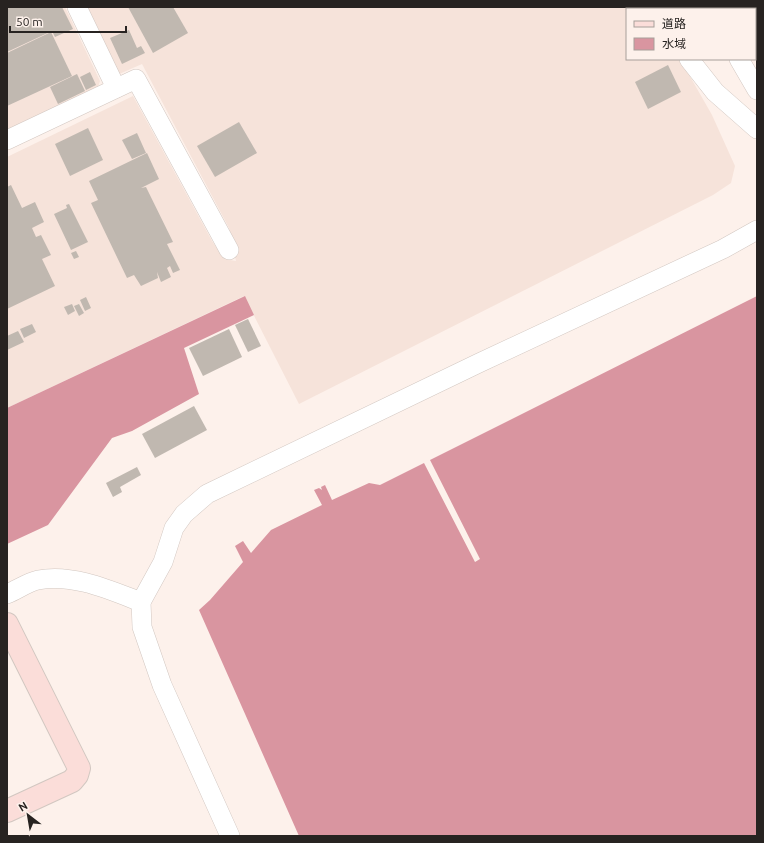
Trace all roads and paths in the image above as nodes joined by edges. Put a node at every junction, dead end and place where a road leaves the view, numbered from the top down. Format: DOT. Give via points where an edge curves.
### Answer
graph roads {
  1 [pos="77,7"];
  2 [pos="690,60"];
  3 [pos="740,60"];
  4 [pos="116,88"];
  5 [pos="757,90"];
  6 [pos="757,129"];
  7 [pos="7,140"];
  8 [pos="757,230"];
  9 [pos="229,250"];
  10 [pos="7,594"];
  11 [pos="141,602"];
  12 [pos="7,624"];
  13 [pos="7,811"];
  14 [pos="230,836"];
  1 -- 4 [label="street"];
  2 -- 6 [label="street" via="715,92"];
  3 -- 5 [label="street"];
  4 -- 7 [label="street"];
  4 -- 9 [label="street" via="136,78"];
  8 -- 11 [label="street" via="723,249 207,494 184,514 174,528 163,562"];
  10 -- 11 [label="street" via="38,580 65,579 95,584"];
  11 -- 14 [label="street" via="142,627 162,685"];
  12 -- 13 [label="street" via="79,768 72,781"];
}
